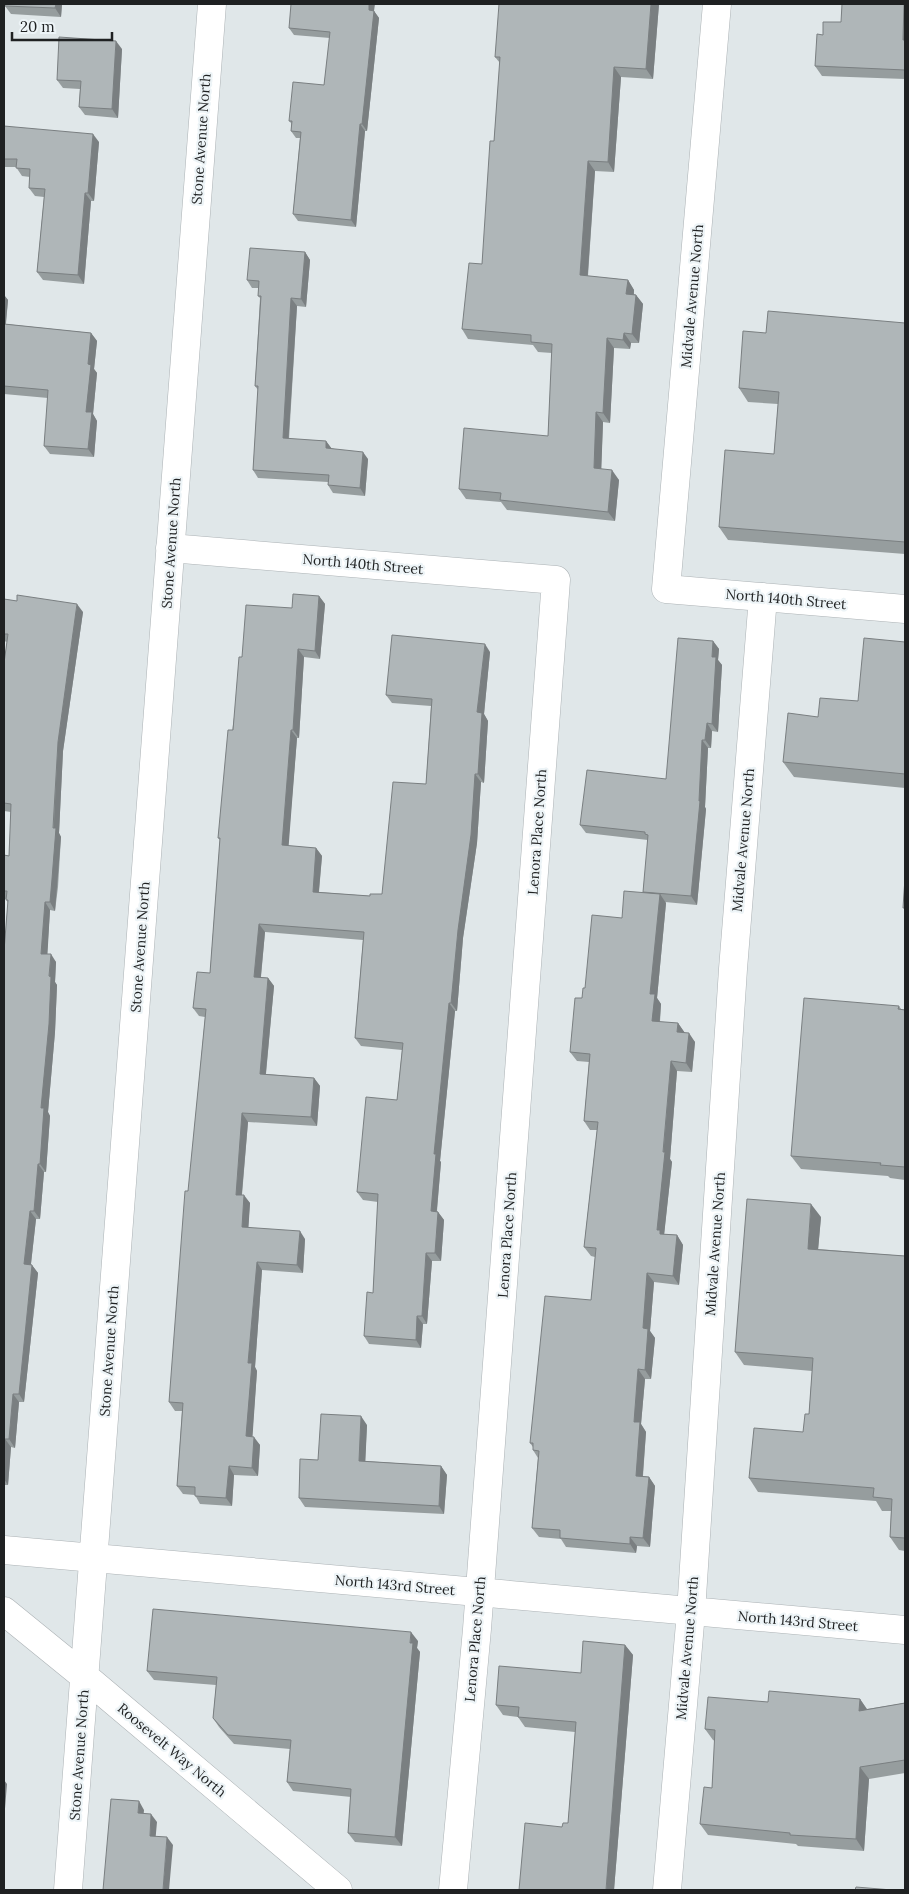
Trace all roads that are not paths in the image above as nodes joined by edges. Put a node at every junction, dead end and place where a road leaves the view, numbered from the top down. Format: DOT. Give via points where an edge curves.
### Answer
graph roads {
  1 [pos="212,4"];
  2 [pos="717,4"];
  3 [pos="170,548"];
  4 [pos="556,580"];
  5 [pos="666,589"];
  6 [pos="763,597"];
  7 [pos="905,609"];
  8 [pos="4,1550"];
  9 [pos="94,1559"];
  10 [pos="480,1592"];
  11 [pos="4,1611"];
  12 [pos="691,1612"];
  13 [pos="905,1630"];
  14 [pos="84,1676"];
  15 [pos="68,1890"];
  16 [pos="338,1890"];
  17 [pos="453,1890"];
  18 [pos="667,1890"];
  1 -- 3 [label="street, Stone Avenue North"];
  2 -- 5 [label="street, Midvale Avenue North"];
  3 -- 4 [label="street, North 140th Street"];
  3 -- 9 [label="street, Stone Avenue North"];
  4 -- 10 [label="street, Lenora Place North"];
  5 -- 6 [label="street, North 140th Street"];
  6 -- 7 [label="street, North 140th Street"];
  6 -- 12 [label="street, Midvale Avenue North" via="733,969"];
  8 -- 9 [label="street, North 143rd Street"];
  9 -- 10 [label="street, North 143rd Street"];
  9 -- 14 [label="street, Stone Avenue North"];
  10 -- 12 [label="street, North 143rd Street"];
  10 -- 17 [label="street, Lenora Place North"];
  11 -- 14 [label="street, Roosevelt Way North"];
  12 -- 13 [label="street, North 143rd Street"];
  12 -- 18 [label="street, Midvale Avenue North"];
  14 -- 15 [label="street, Stone Avenue North"];
  14 -- 16 [label="street, Roosevelt Way North"];
}
